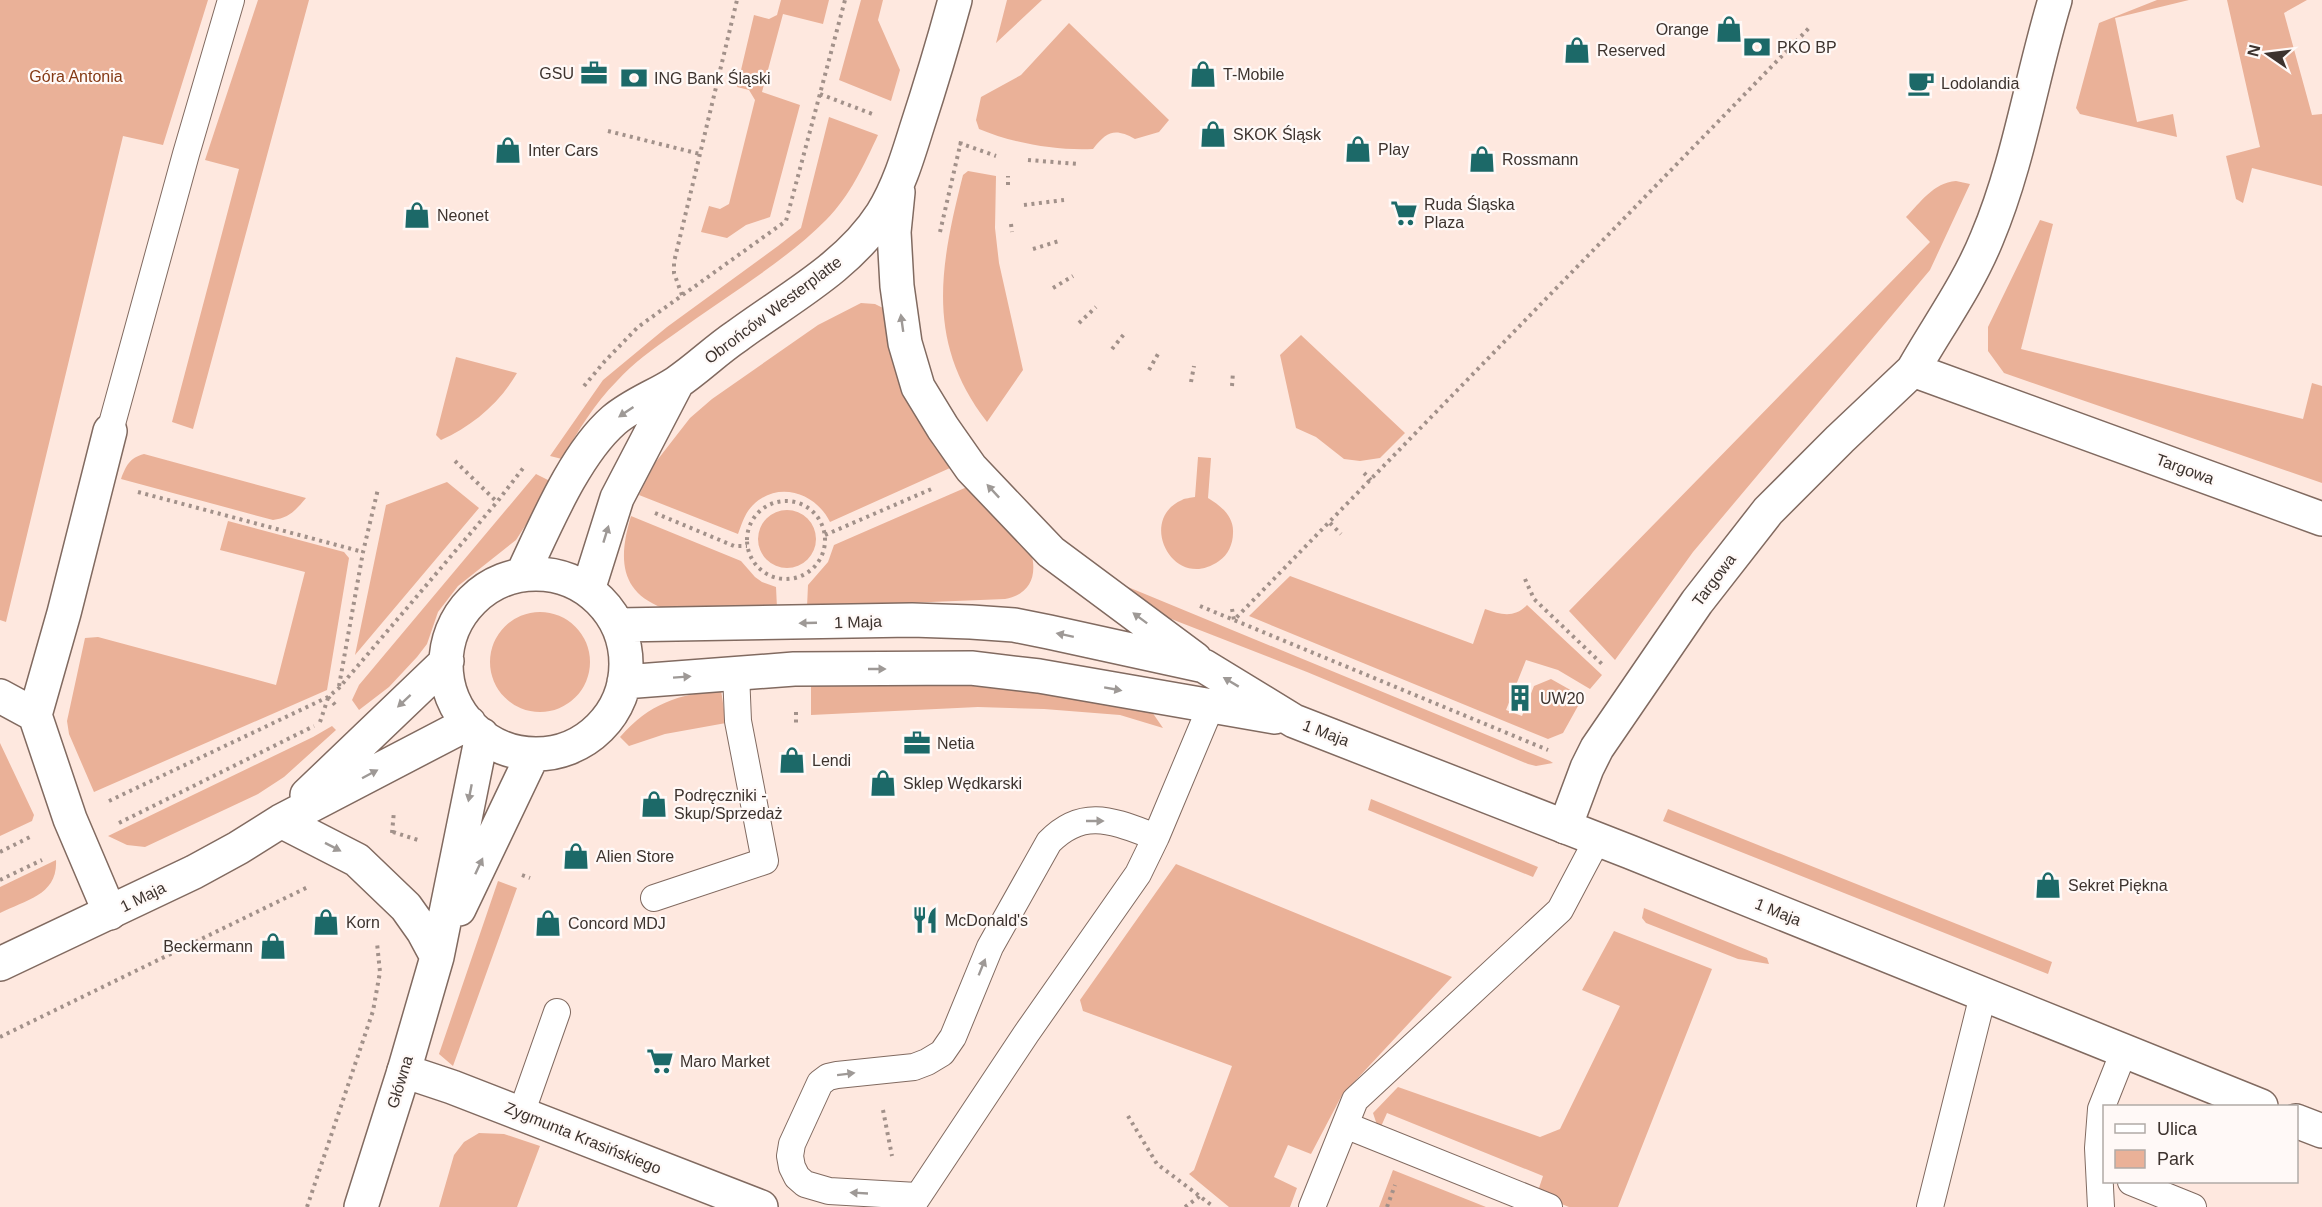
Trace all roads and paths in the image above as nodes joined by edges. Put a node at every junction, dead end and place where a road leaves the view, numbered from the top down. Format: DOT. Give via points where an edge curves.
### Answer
graph roads {
  1 [pos="231,0"];
  2 [pos="737,0"];
  3 [pos="845,0"];
  4 [pos="955,0"];
  5 [pos="2055,0"];
  6 [pos="1810,27"];
  7 [pos="820,94"];
  8 [pos="883,117"];
  9 [pos="608,131"];
  10 [pos="960,144"];
  11 [pos="984,152"];
  12 [pos="700,154"];
  13 [pos="996,156"];
  14 [pos="1028,160"];
  15 [pos="1078,164"];
  16 [pos="1008,176"];
  17 [pos="899,182"];
  18 [pos="1008,185"];
  19 [pos="1064,200"];
  20 [pos="1024,205"];
  21 [pos="786,221"];
  22 [pos="1011,224"];
  23 [pos="1012,232"];
  24 [pos="939,237"];
  25 [pos="1059,241"];
  26 [pos="1034,249"];
  27 [pos="1073,276"];
  28 [pos="1053,288"];
  29 [pos="682,295"];
  30 [pos="1096,307"];
  31 [pos="1079,323"];
  32 [pos="1125,333"];
  33 [pos="1112,349"];
  34 [pos="1158,354"];
  35 [pos="1194,366"];
  36 [pos="1149,370"];
  37 [pos="1913,370"];
  38 [pos="1233,372"];
  39 [pos="1191,382"];
  40 [pos="676,383"];
  41 [pos="1232,386"];
  42 [pos="110,431"];
  43 [pos="455,461"];
  44 [pos="1364,474"];
  45 [pos="1371,480"];
  46 [pos="98,481"];
  47 [pos="937,486"];
  48 [pos="378,489"];
  49 [pos="497,502"];
  50 [pos="646,510"];
  51 [pos="2322,519"];
  52 [pos="1330,523"];
  53 [pos="1341,534"];
  54 [pos="825,535"];
  55 [pos="747,546"];
  56 [pos="363,552"];
  57 [pos="522,575"];
  58 [pos="1525,579"];
  59 [pos="588,590"];
  60 [pos="1192,603"];
  61 [pos="1232,609"];
  62 [pos="1234,620"];
  63 [pos="618,625"];
  64 [pos="447,661"];
  65 [pos="1602,664"];
  66 [pos="1204,666"];
  67 [pos="736,673"];
  68 [pos="624,682"];
  69 [pos="339,688"];
  70 [pos="0,696"];
  71 [pos="1211,706"];
  72 [pos="35,715"];
  73 [pos="1294,721"];
  74 [pos="475,729"];
  75 [pos="533,754"];
  76 [pos="1587,768"];
  77 [pos="281,821"];
  78 [pos="1565,827"];
  79 [pos="75,831"];
  80 [pos="393,832"];
  81 [pos="1156,837"];
  82 [pos="1597,840"];
  83 [pos="0,852"];
  84 [pos="357,860"];
  85 [pos="0,880"];
  86 [pos="654,898"];
  87 [pos="110,913"];
  88 [pos="376,935"];
  89 [pos="436,957"];
  90 [pos="0,964"];
  91 [pos="1983,995"];
  92 [pos="557,1012"];
  93 [pos="0,1037"];
  94 [pos="2124,1052"];
  95 [pos="404,1071"];
  96 [pos="2256,1105"];
  97 [pos="884,1110"];
  98 [pos="522,1114"];
  99 [pos="1128,1116"];
  100 [pos="885,1120"];
  101 [pos="2298,1122"];
  102 [pos="1345,1125"];
  103 [pos="2322,1131"];
  104 [pos="2102,1170"];
  105 [pos="2133,1183"];
  106 [pos="1200,1196"];
  107 [pos="914,1202"];
  108 [pos="307,1207"];
  109 [pos="361,1207"];
  110 [pos="761,1207"];
  111 [pos="1185,1207"];
  112 [pos="1214,1207"];
  113 [pos="1312,1207"];
  114 [pos="1549,1207"];
  115 [pos="1930,1207"];
  116 [pos="2101,1207"];
  117 [pos="2193,1207"];
  1 -- 42 [label="lane"];
  2 -- 12 [label="path"];
  3 -- 7 [label="path"];
  4 -- 17 [label="street, Obrońców Westerplatte" via="936,73"];
  5 -- 37 [label="street, Targowa" via="1987,239"];
  6 -- 45 [label="path"];
  7 -- 8 [label="path"];
  7 -- 21 [label="path"];
  9 -- 12 [label="path"];
  10 -- 24 [label="path"];
  11 -- 13 [label="path"];
  12 -- 29 [label="path" via="674,262"];
  14 -- 15 [label="path"];
  16 -- 18 [label="path"];
  17 -- 40 [label="street, Obrońców Westerplatte" via="882,214 851,250"];
  66 -- 17 [label="street, one-way" via="1051,552 971,468 943,428 918,387 905,343 894,232"];
  19 -- 20 [label="path"];
  22 -- 23 [label="path"];
  25 -- 26 [label="path"];
  27 -- 28 [label="path"];
  30 -- 31 [label="path"];
  32 -- 33 [label="path"];
  34 -- 36 [label="path"];
  35 -- 39 [label="path"];
  37 -- 51 [label="street, Targowa"];
  37 -- 76 [label="street, Targowa" via="1768,511 1697,602"];
  38 -- 41 [label="path"];
  40 -- 57 [label="street, Obrońców Westerplatte, one-way" via="614,420 591,447 570,477"];
  59 -- 40 [label="street, Obrońców Westerplatte, one-way" via="617,498"];
  42 -- 46 [label="street"];
  43 -- 49 [label="path"];
  44 -- 45 [label="path"];
  45 -- 52 [label="path"];
  46 -- 56 [label="path"];
  46 -- 72 [label="street"];
  47 -- 54 [label="path"];
  48 -- 56 [label="path"];
  50 -- 55 [label="path" via="734,546"];
  52 -- 53 [label="path"];
  52 -- 62 [label="path"];
  54 -- 55 [label="path" via="820,558 803,575 792,579 780,579 763,571 751,558"];
  54 -- 55 [label="path" via="810,508 780,501 754,516"];
  56 -- 69 [label="path"];
  57 -- 59 [label="street" via="545,573"];
  57 -- 64 [label="street" via="498,582 477,596 461,614 450,636"];
  58 -- 65 [label="path" via="1534,599"];
  59 -- 63 [label="street" via="606,606"];
  60 -- 62 [label="path"];
  61 -- 62 [label="path"];
  62 -- 76 [label="path"];
  66 -- 63 [label="street, 1 Maja, one-way" via="1023,627 971,622"];
  63 -- 68 [label="street" via="626,653"];
  64 -- 74 [label="street" via="456,704"];
  64 -- 77 [label="street, 1 Maja, one-way"];
  73 -- 66 [label="street, 1 Maja, one-way"];
  68 -- 67 [label="street, 1 Maja, one-way"];
  67 -- 71 [label="street, 1 Maja, one-way" via="970,668"];
  67 -- 86 [label="lane" via="738,721 765,861"];
  68 -- 75 [label="street" via="612,711 592,735 564,750"];
  70 -- 72 [label="street"];
  71 -- 73 [label="street, 1 Maja"];
  71 -- 81 [label="lane"];
  72 -- 79 [label="street"];
  73 -- 78 [label="street, 1 Maja"];
  74 -- 75 [label="street" via="497,745"];
  77 -- 74 [label="street, 1 Maja, one-way"];
  74 -- 89 [label="street, Główna, one-way"];
  89 -- 75 [label="street, Główna, one-way"];
  76 -- 78 [label="street, Targowa"];
  77 -- 84 [label="street, one-way"];
  77 -- 87 [label="street, 1 Maja" via="202,867"];
  78 -- 82 [label="street, 1 Maja"];
  79 -- 79 [label="path" via="319,723 328,697"];
  79 -- 83 [label="path"];
  79 -- 85 [label="path"];
  79 -- 87 [label="street"];
  80 -- 84 [label="path"];
  81 -- 107 [label="lane" via="1138,874"];
  107 -- 81 [label="lane, one-way" via="829,1191 805,1184 797,1177 790,1156 792,1144 820,1083 837,1075 914,1067 942,1053 953,1037 990,947 1049,842 1062,829 1075,823 1105,821"];
  82 -- 91 [label="street, 1 Maja"];
  82 -- 102 [label="lane" via="1560,910 1355,1100"];
  84 -- 89 [label="street" via="406,908"];
  84 -- 93 [label="path" via="339,880 306,886"];
  87 -- 90 [label="street, 1 Maja"];
  88 -- 108 [label="path" via="380,972 373,1011"];
  89 -- 95 [label="street, Główna"];
  91 -- 94 [label="street, 1 Maja"];
  91 -- 115 [label="lane"];
  92 -- 98 [label="lane"];
  94 -- 96 [label="street, 1 Maja"];
  94 -- 104 [label="lane" via="2101,1109"];
  95 -- 98 [label="street, Zygmunta Krasińskiego"];
  95 -- 109 [label="street, Główna"];
  97 -- 100 [label="path"];
  98 -- 110 [label="street, Zygmunta Krasińskiego"];
  99 -- 106 [label="path" via="1157,1164"];
  101 -- 103 [label="street"];
  102 -- 113 [label="lane"];
  102 -- 114 [label="lane"];
  104 -- 116 [label="lane"];
  105 -- 117 [label="lane"];
  106 -- 111 [label="path"];
  106 -- 112 [label="path"];
}
